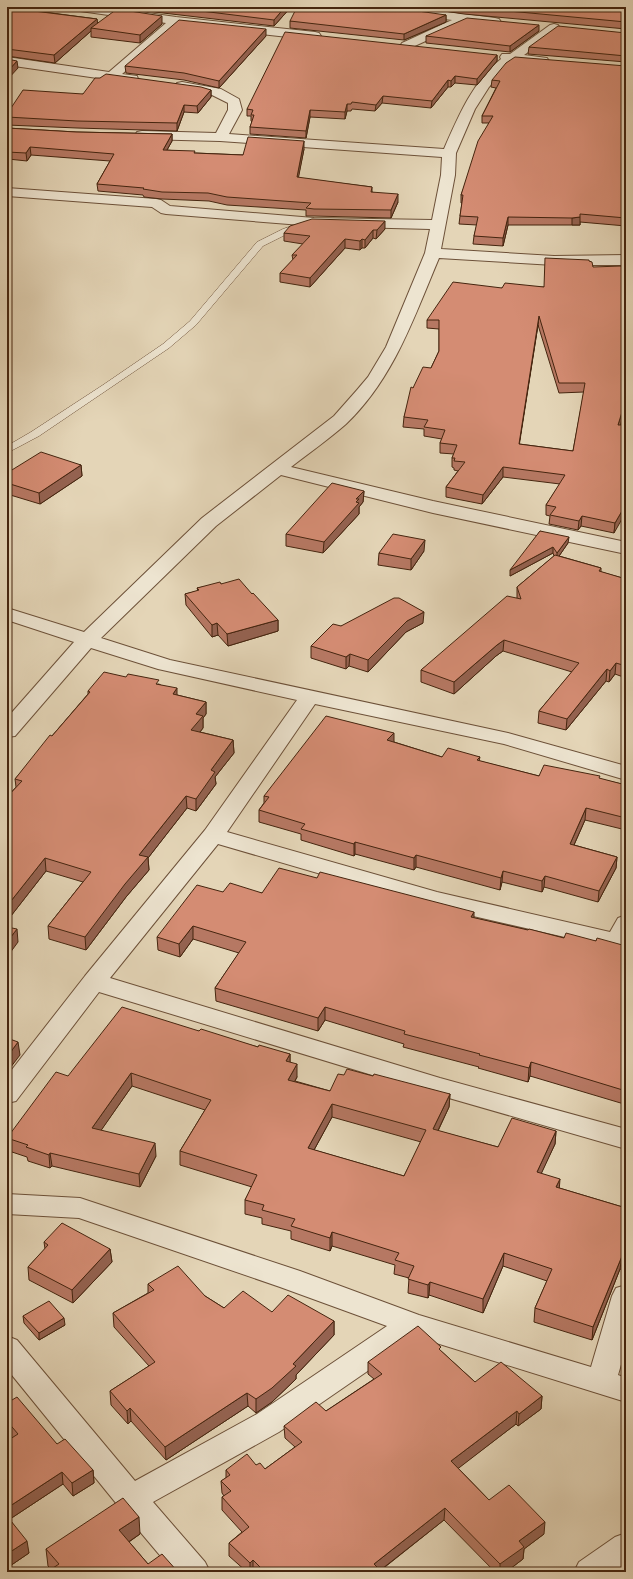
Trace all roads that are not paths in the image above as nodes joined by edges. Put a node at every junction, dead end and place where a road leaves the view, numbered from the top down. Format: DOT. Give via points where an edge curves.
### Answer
graph roads {
  1 [pos="80,7"];
  2 [pos="382,7"];
  3 [pos="464,18"];
  4 [pos="176,21"];
  5 [pos="509,23"];
  6 [pos="539,26"];
  7 [pos="327,37"];
  8 [pos="390,44"];
  9 [pos="406,46"];
  10 [pos="427,48"];
  11 [pos="491,56"];
  12 [pos="512,58"];
  13 [pos="7,61"];
  14 [pos="558,62"];
  15 [pos="112,77"];
  16 [pos="141,80"];
  17 [pos="170,84"];
  18 [pos="133,135"];
  19 [pos="220,137"];
  20 [pos="449,153"];
  21 [pos="7,192"];
  22 [pos="314,222"];
  23 [pos="439,226"];
  24 [pos="433,253"];
  25 [pos="626,260"];
  26 [pos="7,450"];
  27 [pos="278,469"];
  28 [pos="626,548"];
  29 [pos="7,614"];
  30 [pos="87,640"];
  31 [pos="310,696"];
  32 [pos="7,731"];
  33 [pos="626,773"];
  34 [pos="213,835"];
  35 [pos="623,936"];
  36 [pos="94,982"];
  37 [pos="7,1094"];
  38 [pos="626,1139"];
  39 [pos="7,1204"];
  40 [pos="626,1296"];
  41 [pos="413,1324"];
  42 [pos="7,1348"];
  43 [pos="614,1387"];
  44 [pos="131,1499"];
  45 [pos="626,1547"];
  46 [pos="194,1572"];
  47 [pos="590,1572"];
  1 -- 4 [label="street"];
  2 -- 3 [label="street"];
  3 -- 5 [label="street"];
  3 -- 9 [label="street"];
  4 -- 7 [label="street"];
  4 -- 15 [label="street"];
  6 -- 12 [label="street" via="558,28"];
  8 -- 9 [label="street"];
  9 -- 10 [label="street"];
  11 -- 12 [label="street"];
  12 -- 14 [label="street"];
  12 -- 20 [label="street" via="484,85 468,109"];
  13 -- 15 [label="street"];
  15 -- 16 [label="street"];
  17 -- 19 [label="street" via="221,94 234,102 235,110"];
  18 -- 19 [label="street"];
  19 -- 20 [label="street"];
  20 -- 23 [label="street"];
  21 -- 22 [label="street" via="156,203 166,210"];
  22 -- 23 [label="street"];
  22 -- 26 [label="lane" via="286,231 260,244 193,323 166,346 107,387"];
  23 -- 24 [label="street"];
  24 -- 25 [label="street" via="547,261"];
  24 -- 27 [label="street" via="394,348 375,379 340,420"];
  27 -- 28 [label="street" via="433,507"];
  27 -- 30 [label="street" via="209,522"];
  29 -- 30 [label="street"];
  30 -- 31 [label="street" via="165,665"];
  30 -- 32 [label="street"];
  31 -- 33 [label="street" via="508,739"];
  31 -- 34 [label="street"];
  34 -- 35 [label="street" via="434,899"];
  34 -- 36 [label="street"];
  36 -- 37 [label="street"];
  36 -- 38 [label="street" via="437,1086"];
  39 -- 41 [label="street" via="80,1208 290,1279"];
  40 -- 43 [label="street"];
  41 -- 43 [label="street"];
  41 -- 44 [label="street" via="268,1423"];
  42 -- 44 [label="street"];
  44 -- 46 [label="street"];
  45 -- 47 [label="street"];
}
